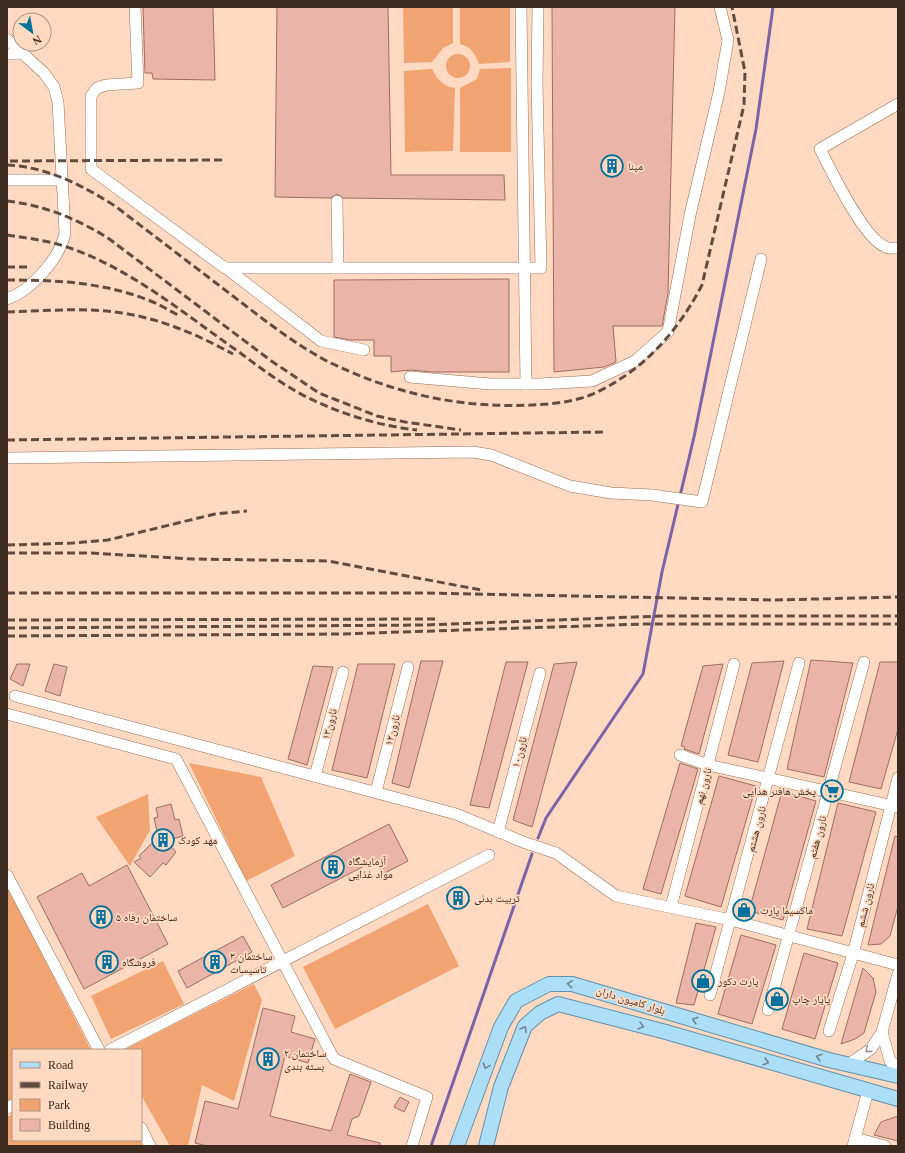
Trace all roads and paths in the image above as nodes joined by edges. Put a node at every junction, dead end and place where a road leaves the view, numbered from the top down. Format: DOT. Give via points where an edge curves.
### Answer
graph roads {
  1 [pos="135,7"];
  2 [pos="521,7"];
  3 [pos="538,7"];
  4 [pos="720,7"];
  5 [pos="7,39"];
  6 [pos="7,54"];
  7 [pos="23,54"];
  8 [pos="898,104"];
  9 [pos="7,180"];
  10 [pos="62,180"];
  11 [pos="337,201"];
  12 [pos="898,248"];
  13 [pos="761,258"];
  14 [pos="226,268"];
  15 [pos="338,268"];
  16 [pos="525,268"];
  17 [pos="7,299"];
  18 [pos="364,350"];
  19 [pos="410,377"];
  20 [pos="526,384"];
  21 [pos="7,458"];
  22 [pos="864,662"];
  23 [pos="799,663"];
  24 [pos="734,664"];
  25 [pos="408,667"];
  26 [pos="343,672"];
  27 [pos="540,673"];
  28 [pos="15,696"];
  29 [pos="7,714"];
  30 [pos="680,755"];
  31 [pos="708,766"];
  32 [pos="315,776"];
  33 [pos="898,778"];
  34 [pos="769,779"];
  35 [pos="376,792"];
  36 [pos="830,792"];
  37 [pos="894,806"];
  38 [pos="498,832"];
  39 [pos="489,855"];
  40 [pos="7,875"];
  41 [pos="671,908"];
  42 [pos="731,920"];
  43 [pos="790,935"];
  44 [pos="853,954"];
  45 [pos="282,961"];
  46 [pos="898,965"];
  47 [pos="898,974"];
  48 [pos="710,995"];
  49 [pos="768,1010"];
  50 [pos="829,1031"];
  51 [pos="882,1032"];
  52 [pos="98,1049"];
  53 [pos="112,1049"];
  54 [pos="849,1064"];
  55 [pos="898,1067"];
  56 [pos="898,1076"];
  57 [pos="868,1091"];
  58 [pos="898,1099"];
  59 [pos="142,1130"];
  60 [pos="854,1142"];
  61 [pos="150,1146"];
  62 [pos="412,1146"];
  63 [pos="457,1146"];
  64 [pos="486,1146"];
  65 [pos="885,1146"];
  1 -- 14 [label="street" via="138,83 106,85 97,88 91,96 91,169"];
  2 -- 16 [label="street"];
  3 -- 16 [label="street" via="541,268"];
  4 -- 20 [label="street" via="728,40 668,332 635,361 592,381"];
  5 -- 7 [label="street"];
  6 -- 7 [label="street"];
  7 -- 10 [label="street" via="44,73 54,87 58,102"];
  8 -- 12 [label="street" via="820,149 852,208 874,238 885,247"];
  9 -- 10 [label="street"];
  10 -- 17 [label="street" via="65,233 62,245 36,280 14,297"];
  11 -- 15 [label="street"];
  13 -- 21 [label="street" via="702,502 652,495 611,493 570,486 491,455 473,452"];
  14 -- 15 [label="street"];
  14 -- 18 [label="street" via="321,341"];
  15 -- 16 [label="street"];
  16 -- 20 [label="street"];
  19 -- 20 [label="street" via="490,384"];
  22 -- 36 [label="street, نارون هفتم"];
  23 -- 34 [label="street, نارون هشتم"];
  24 -- 31 [label="street, نارون نهم"];
  25 -- 35 [label="street, نارون۱۲"];
  26 -- 32 [label="street, نارون۱۳"];
  27 -- 38 [label="street, نارون۱۰"];
  28 -- 32 [label="street"];
  29 -- 45 [label="street" via="176,759"];
  30 -- 31 [label="street"];
  31 -- 34 [label="street"];
  31 -- 41 [label="street, نارون نهم"];
  32 -- 35 [label="street"];
  33 -- 37 [label="street, نارون ششم"];
  34 -- 36 [label="street"];
  34 -- 42 [label="street, نارون هشتم"];
  35 -- 38 [label="street" via="456,814"];
  36 -- 37 [label="street"];
  36 -- 43 [label="street, نارون هفتم"];
  37 -- 44 [label="street, نارون ششم"];
  38 -- 41 [label="street" via="556,853 616,896"];
  39 -- 45 [label="street"];
  40 -- 52 [label="street"];
  41 -- 42 [label="street"];
  42 -- 43 [label="street"];
  42 -- 48 [label="street, نارون هشتم"];
  43 -- 44 [label="street"];
  43 -- 49 [label="street, نارون هفتم"];
  44 -- 46 [label="street"];
  44 -- 50 [label="street, نارون ششم"];
  45 -- 53 [label="street"];
  45 -- 62 [label="street" via="334,1059 427,1097"];
  47 -- 51 [label="street"];
  51 -- 54 [label="street, one-way" via="871,1049"];
  51 -- 55 [label="street" via="890,1061"];
  54 -- 56 [label="main road, بلوار کامیون داران"];
  54 -- 63 [label="main road, بلوار کامیون داران, one-way" via="578,985 549,984 516,1001 509,1012 501,1027"];
  57 -- 58 [label="main road, بلوار کامیون داران"];
  57 -- 60 [label="street"];
  64 -- 57 [label="main road, بلوار کامیون داران, one-way" via="501,1087 525,1026 540,1013 558,1004 666,1032"];
  59 -- 61 [label="street"];
  60 -- 65 [label="street"];
}
